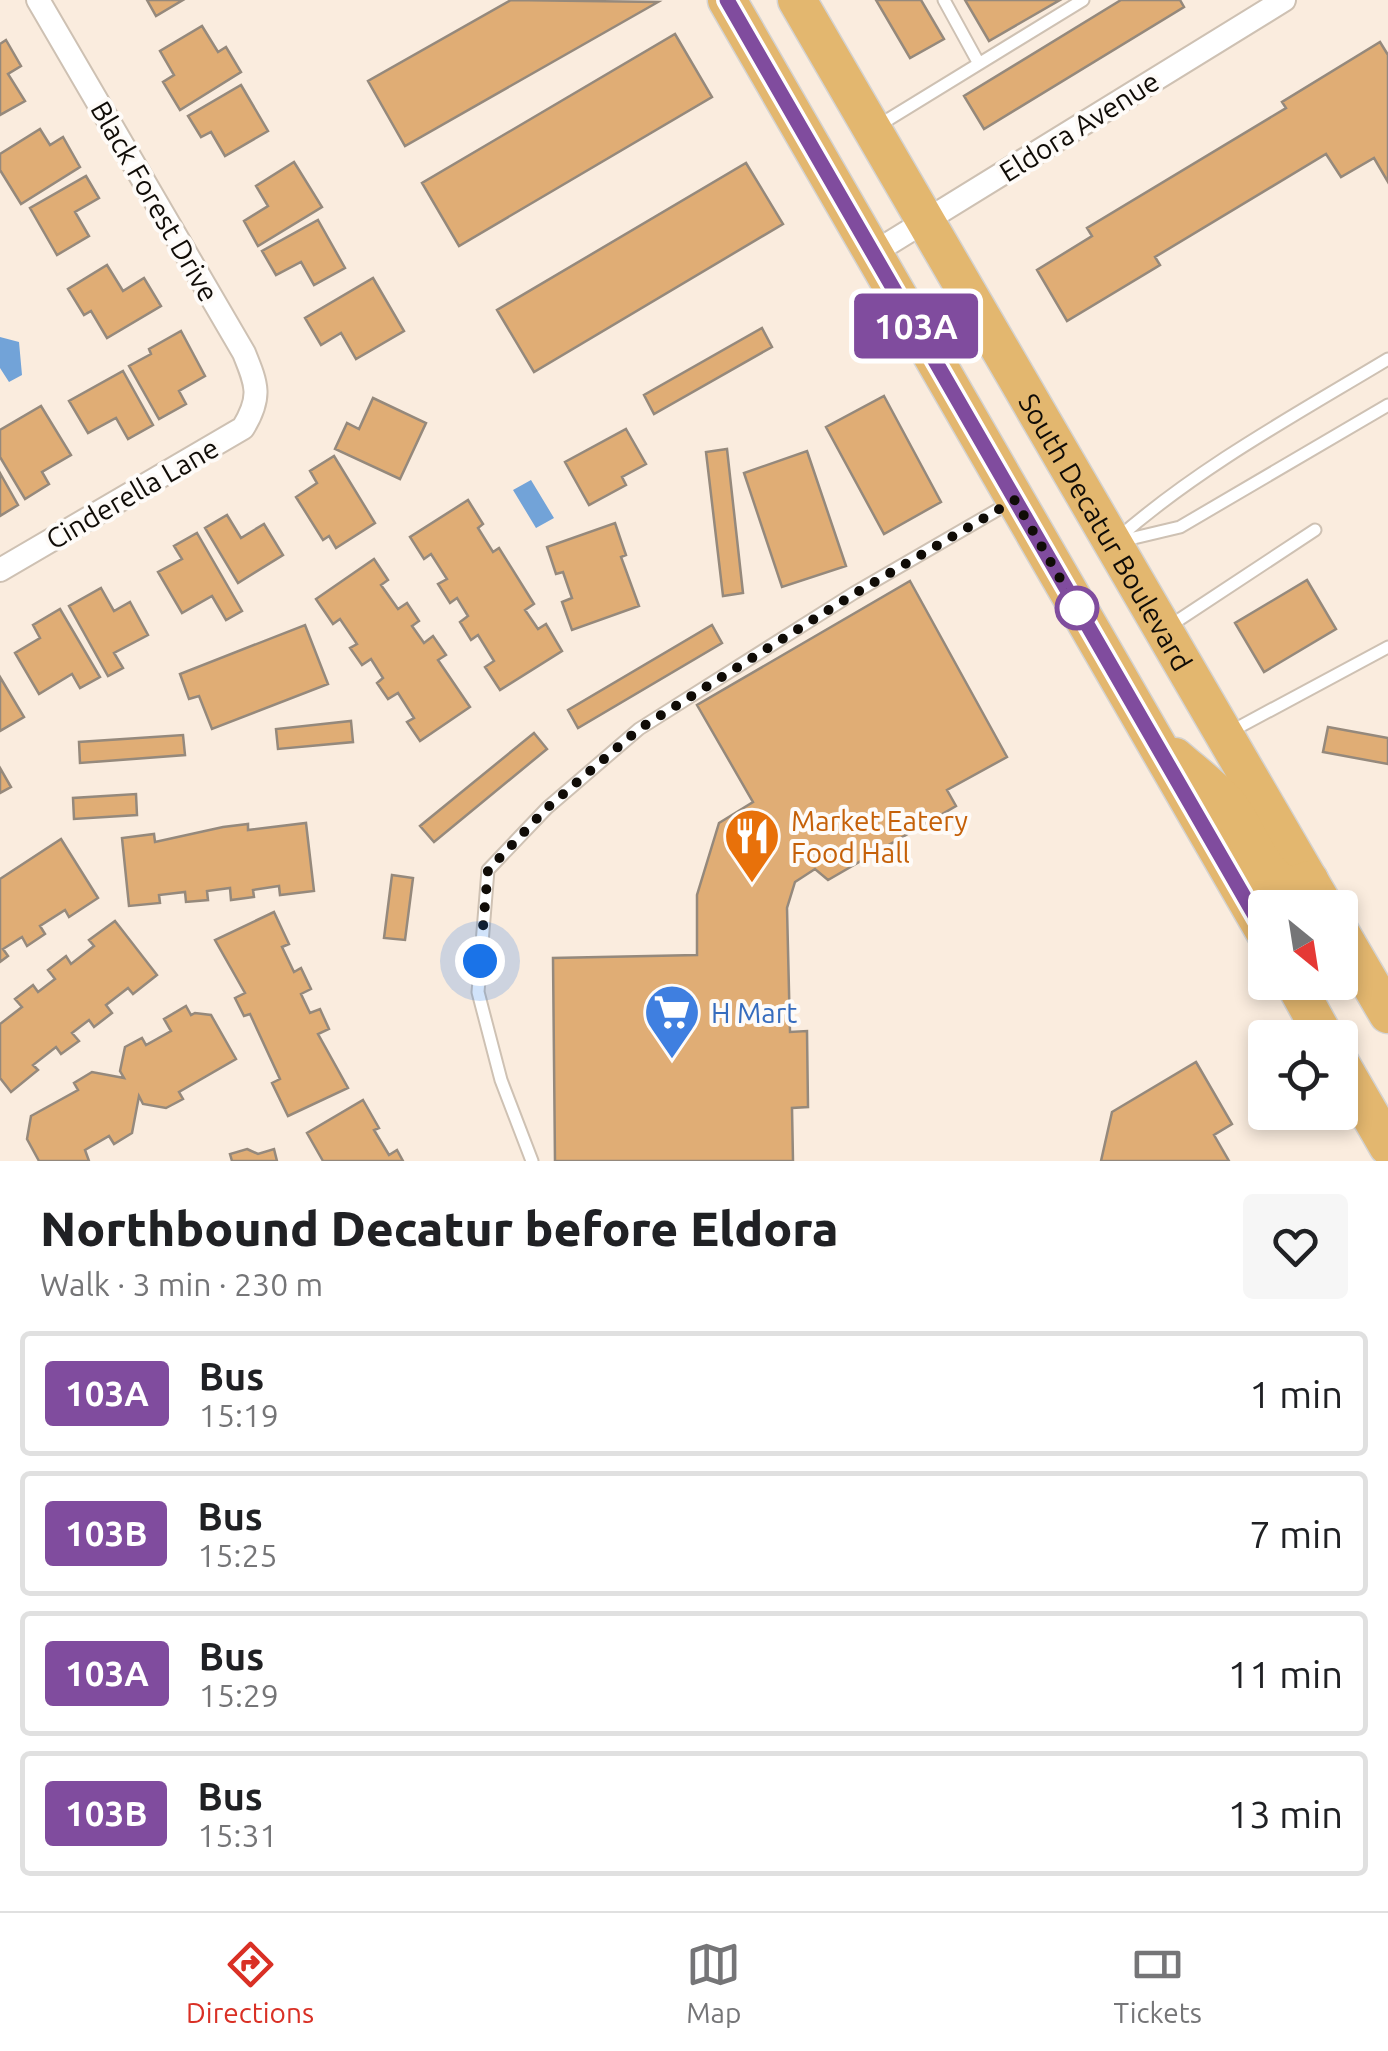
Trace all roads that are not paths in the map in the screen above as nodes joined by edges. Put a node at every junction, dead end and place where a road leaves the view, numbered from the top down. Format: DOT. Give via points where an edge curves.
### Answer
graph roads {
  1 [pos="38,0"];
  2 [pos="726,0"];
  3 [pos="796,0"];
  4 [pos="944,0"];
  5 [pos="1083,0"];
  6 [pos="1284,0"];
  7 [pos="978,62"];
  8 [pos="872,130"];
  9 [pos="926,222"];
  10 [pos="875,252"];
  11 [pos="1388,359"];
  12 [pos="1388,405"];
  13 [pos="256,408"];
  14 [pos="1015,500"];
  15 [pos="1314,530"];
  16 [pos="1112,543"];
  17 [pos="0,570"];
  18 [pos="1061,580"];
  19 [pos="1162,630"];
  20 [pos="1388,647"];
  21 [pos="1150,734"];
  22 [pos="1224,735"];
  23 [pos="1300,890"];
  24 [pos="1315,890"];
  25 [pos="1248,899"];
  26 [pos="1358,963"];
  27 [pos="1355,1000"];
  28 [pos="1388,1014"];
  29 [pos="1388,1042"];
  30 [pos="1358,1094"];
  31 [pos="1388,1146"];
  32 [pos="532,1161"];
  1 -- 13 [label="street, Black Forest Drive" via="244,352 256,383"];
  2 -- 10 [label="main road"];
  3 -- 8 [label="main road, South Decatur Boulevard"];
  4 -- 7 [label="lane"];
  5 -- 7 [label="lane"];
  6 -- 9 [label="street, Eldora Avenue"];
  7 -- 8 [label="lane"];
  8 -- 9 [label="main road, South Decatur Boulevard"];
  9 -- 10 [label="street, Eldora Avenue"];
  9 -- 16 [label="main road, South Decatur Boulevard"];
  10 -- 14 [label="main road"];
  11 -- 16 [label="lane" via="1218,462"];
  12 -- 16 [label="lane" via="1180,527"];
  13 -- 17 [label="street, Cinderella Lane" via="244,428"];
  14 -- 18 [label="main road"];
  14 -- 32 [label="lane" via="639,729 547,808 488,870 478,992"];
  15 -- 19 [label="lane"];
  16 -- 18 [label="main road"];
  16 -- 19 [label="main road, South Decatur Boulevard"];
  18 -- 21 [label="main road"];
  19 -- 22 [label="main road, South Decatur Boulevard"];
  20 -- 22 [label="lane"];
  21 -- 23 [label="main road" via="1229,805 1279,883"];
  21 -- 25 [label="main road"];
  22 -- 24 [label="main road, South Decatur Boulevard"];
  26 -- 28 [label="main road"];
  27 -- 29 [label="main road"];
  30 -- 31 [label="main road"];
}
